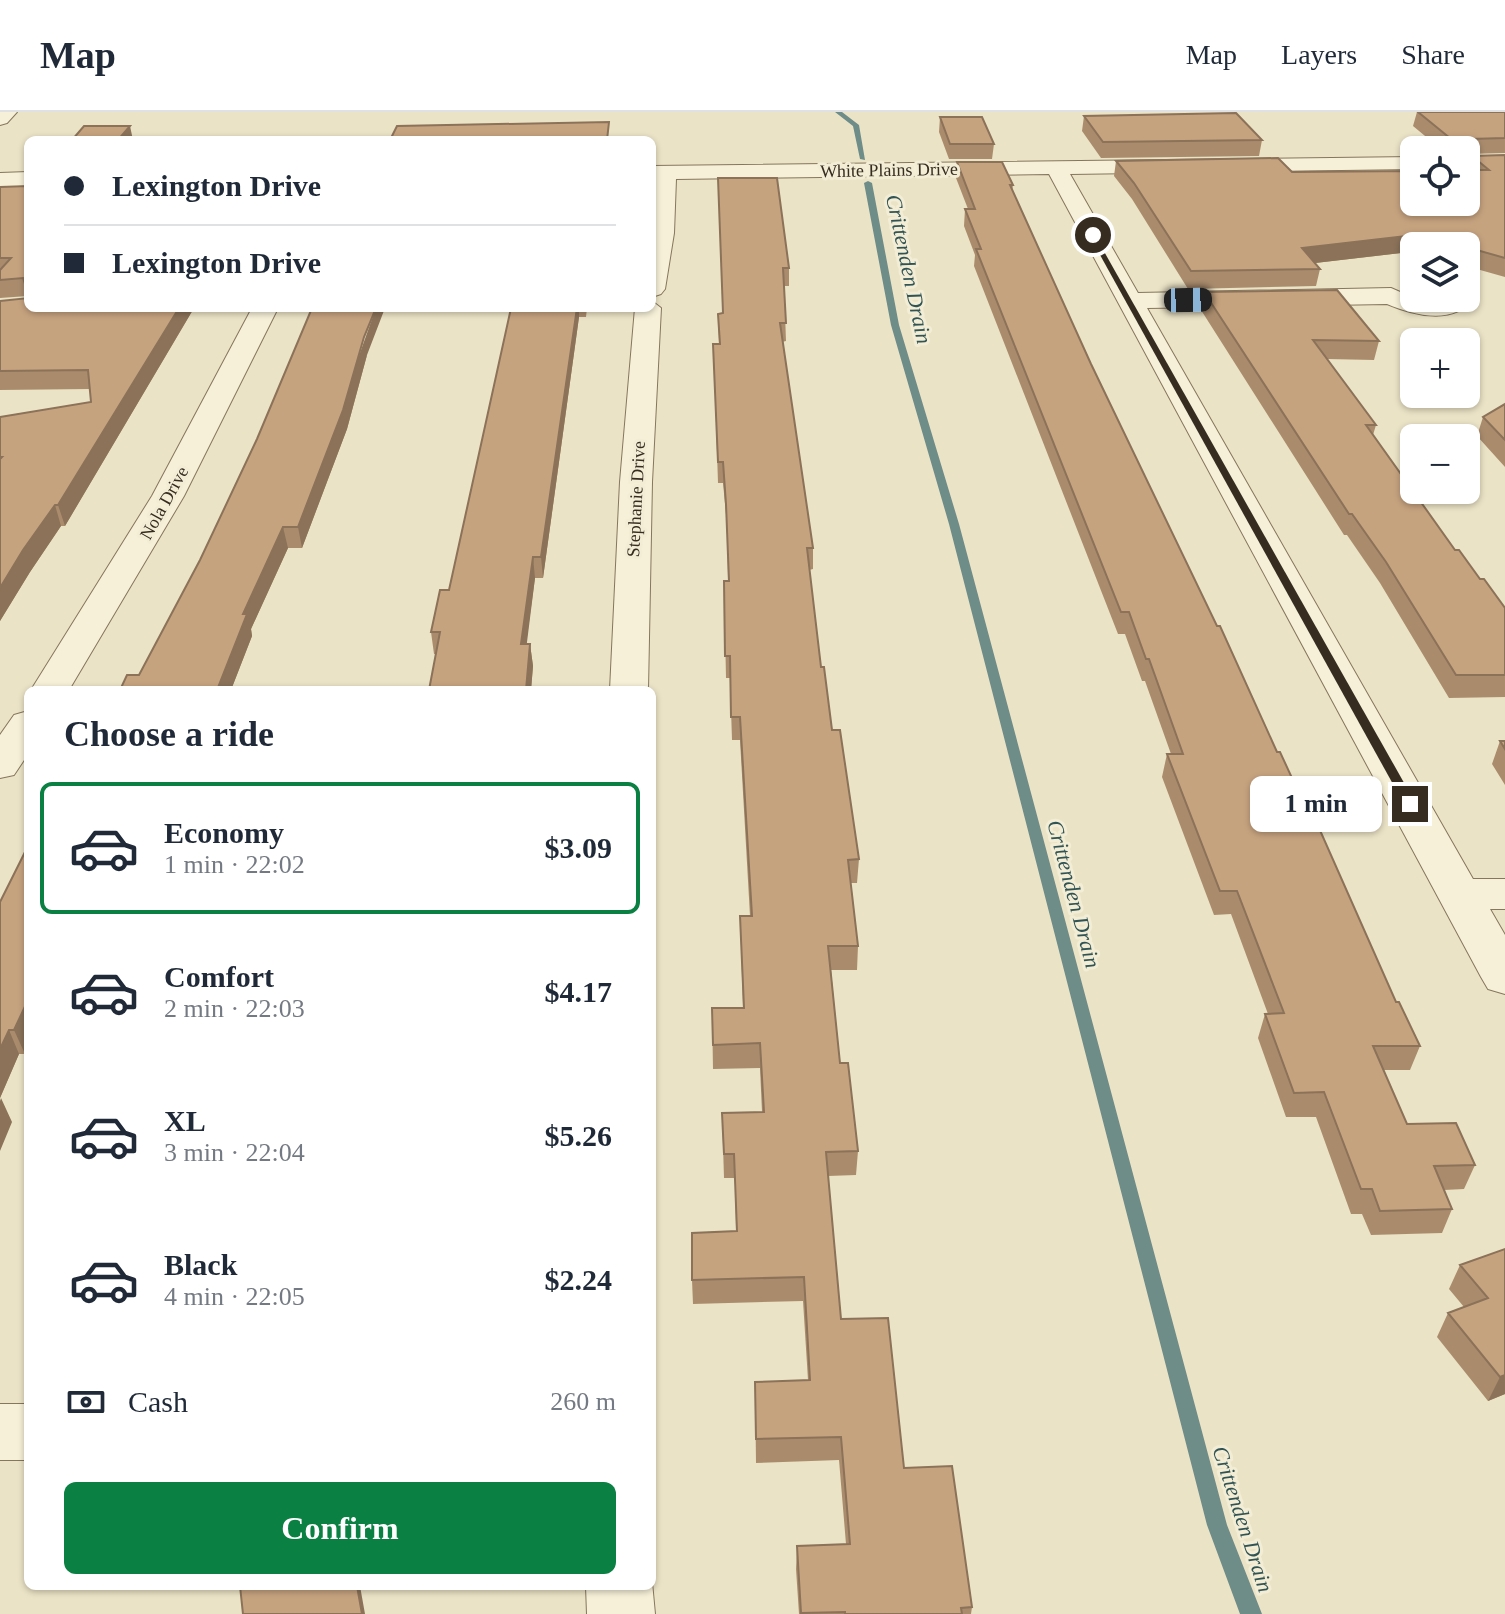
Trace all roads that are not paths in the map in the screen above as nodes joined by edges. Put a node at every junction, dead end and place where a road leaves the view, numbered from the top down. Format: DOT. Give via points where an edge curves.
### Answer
graph roads {
  1 [pos="7,112"];
  2 [pos="0,119"];
  3 [pos="1505,162"];
  4 [pos="1400,163"];
  5 [pos="1480,163"];
  6 [pos="1056,168"];
  7 [pos="658,172"];
  8 [pos="24,179"];
  9 [pos="0,180"];
  10 [pos="656,267"];
  11 [pos="1400,283"];
  12 [pos="1391,296"];
  13 [pos="1400,300"];
  14 [pos="1129,301"];
  15 [pos="263,312"];
  16 [pos="648,312"];
  17 [pos="52,686"];
  18 [pos="629,686"];
  19 [pos="24,729"];
  20 [pos="0,766"];
  21 [pos="1461,894"];
  22 [pos="1505,894"];
  23 [pos="1505,977"];
  24 [pos="0,1432"];
  25 [pos="24,1432"];
  26 [pos="620,1590"];
  27 [pos="621,1614"];
  1 -- 2 [label="street"];
  3 -- 5 [label="street"];
  4 -- 6 [label="street, White Plains Drive"];
  6 -- 7 [label="street, White Plains Drive"];
  6 -- 14 [label="street"];
  7 -- 10 [label="street" via="662,233"];
  8 -- 9 [label="street"];
  11 -- 12 [label="street" via="1388,288"];
  12 -- 13 [label="street"];
  12 -- 14 [label="street"];
  14 -- 21 [label="street"];
  15 -- 17 [label="street, Nola Drive" via="168,496"];
  16 -- 18 [label="street, Stephanie Drive"];
  19 -- 20 [label="street"];
  21 -- 22 [label="street"];
  21 -- 23 [label="street"];
  24 -- 25 [label="street"];
  26 -- 27 [label="street"];
}
